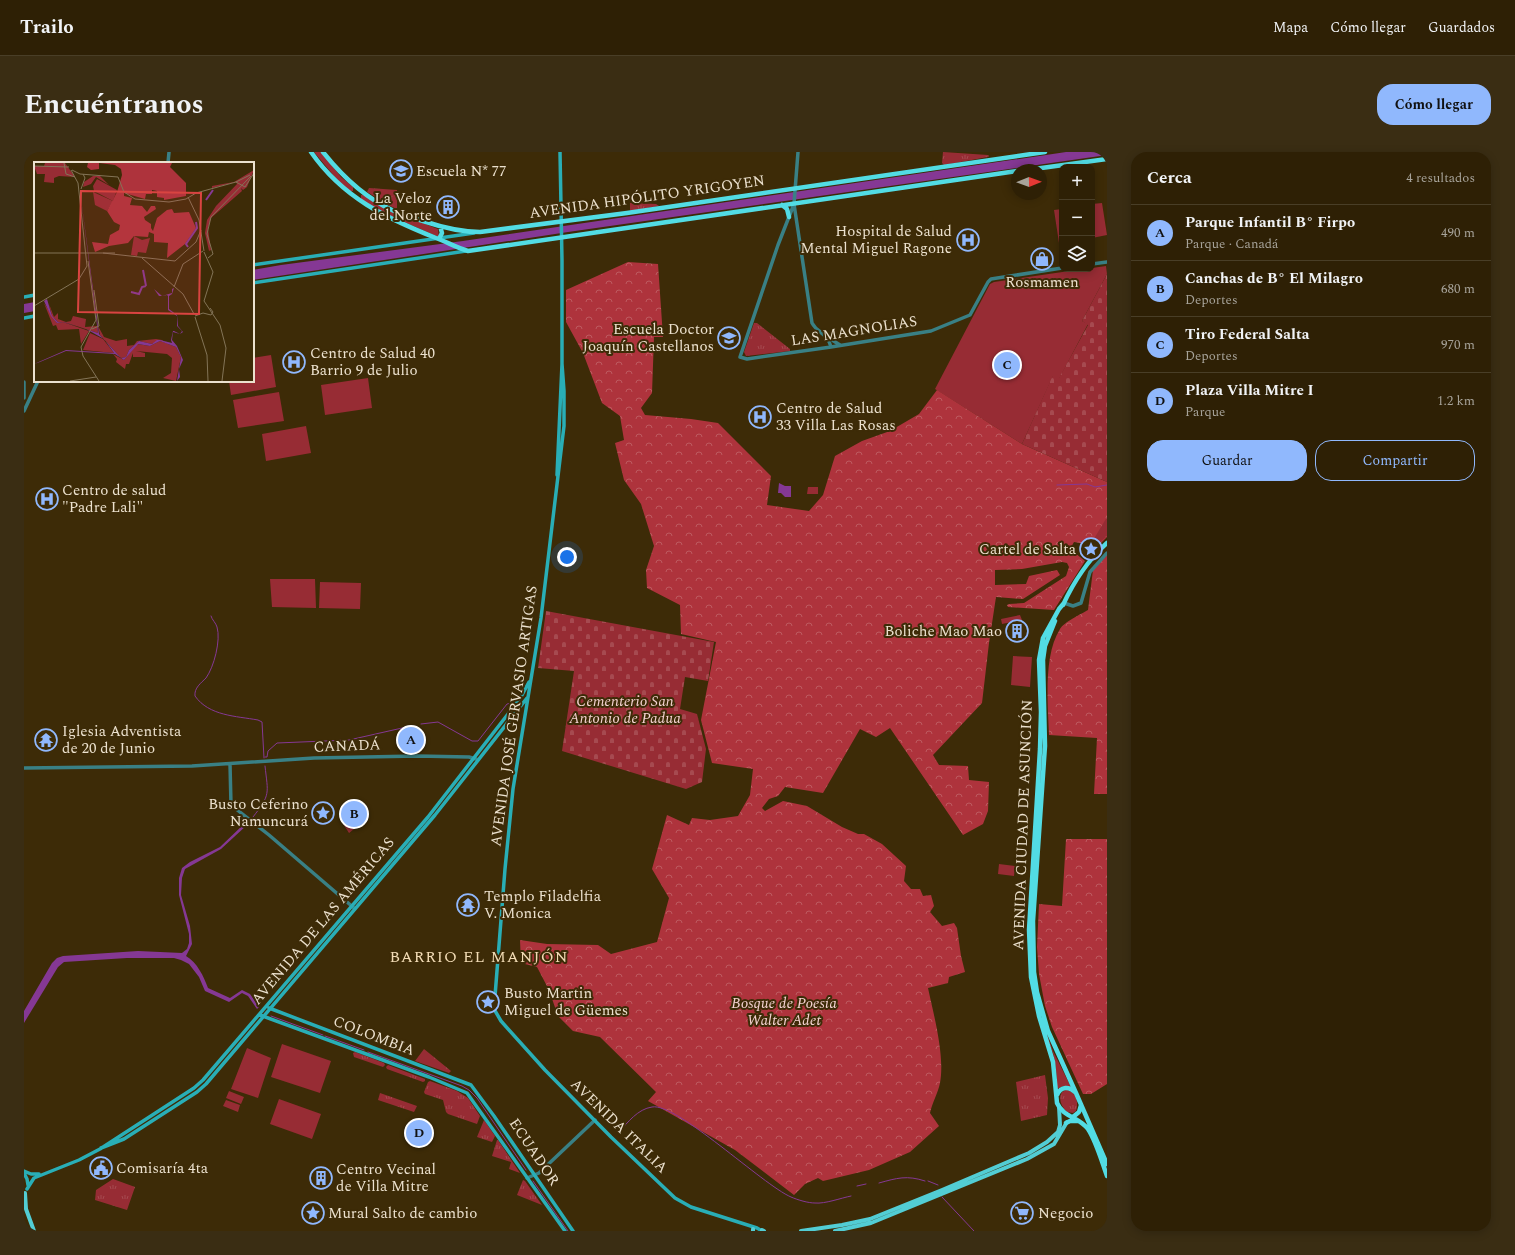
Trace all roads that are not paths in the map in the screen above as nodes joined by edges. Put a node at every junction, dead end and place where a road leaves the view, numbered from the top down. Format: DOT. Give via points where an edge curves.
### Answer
graph roads {
  1 [pos="169,152"];
  2 [pos="311,152"];
  3 [pos="323,152"];
  4 [pos="560,152"];
  5 [pos="798,152"];
  6 [pos="1045,152"];
  7 [pos="1107,159"];
  8 [pos="168,162"];
  9 [pos="1047,167"];
  10 [pos="1011,172"];
  11 [pos="795,188"];
  12 [pos="794,204"];
  13 [pos="782,205"];
  14 [pos="789,217"];
  15 [pos="561,222"];
  16 [pos="440,226"];
  17 [pos="480,232"];
  18 [pos="562,237"];
  19 [pos="441,240"];
  20 [pos="468,250"];
  21 [pos="1107,262"];
  22 [pos="1095,264"];
  23 [pos="254,265"];
  24 [pos="1059,268"];
  25 [pos="254,283"];
  26 [pos="34,295"];
  27 [pos="24,297"];
  28 [pos="34,316"];
  29 [pos="24,318"];
  30 [pos="827,336"];
  31 [pos="842,345"];
  32 [pos="831,347"];
  33 [pos="24,382"];
  34 [pos="38,382"];
  35 [pos="24,385"];
  36 [pos="24,398"];
  37 [pos="24,411"];
  38 [pos="1107,543"];
  39 [pos="1107,554"];
  40 [pos="1064,603"];
  41 [pos="532,676"];
  42 [pos="528,698"];
  43 [pos="474,757"];
  44 [pos="478,760"];
  45 [pos="230,764"];
  46 [pos="24,768"];
  47 [pos="352,906"];
  48 [pos="356,909"];
  49 [pos="267,1006"];
  50 [pos="271,1009"];
  51 [pos="494,1009"];
  52 [pos="260,1015"];
  53 [pos="265,1016"];
  54 [pos="473,1088"];
  55 [pos="1076,1093"];
  56 [pos="1056,1096"];
  57 [pos="1081,1105"];
  58 [pos="1059,1107"];
  59 [pos="1072,1117"];
  60 [pos="595,1120"];
  61 [pos="1079,1121"];
  62 [pos="1066,1123"];
  63 [pos="100,1148"];
  64 [pos="1107,1164"];
  65 [pos="24,1172"];
  66 [pos="40,1174"];
  67 [pos="536,1176"];
  68 [pos="1107,1176"];
  69 [pos="527,1178"];
  70 [pos="25,1192"];
  71 [pos="24,1227"];
  72 [pos="753,1229"];
  73 [pos="26,1231"];
  74 [pos="34,1231"];
  75 [pos="564,1231"];
  76 [pos="573,1231"];
  77 [pos="763,1231"];
  78 [pos="801,1231"];
  79 [pos="835,1231"];
  1 -- 8 [label="street"];
  2 -- 19 [label="highway" via="334,179 354,197 390,219"];
  3 -- 16 [label="highway" via="350,182 374,199 399,213"];
  4 -- 15 [label="main road, AVENIDA JOSÉ GERVASIO ARTIGAS"];
  5 -- 11 [label="street"];
  6 -- 11 [label="highway, AVENIDA HIPÓLITO YRIGOYEN"];
  7 -- 9 [label="highway"];
  10 -- 12 [label="highway, AVENIDA HIPÓLITO YRIGOYEN"];
  11 -- 12 [label="street"];
  11 -- 15 [label="highway, AVENIDA HIPÓLITO YRIGOYEN"];
  12 -- 13 [label="highway, AVENIDA HIPÓLITO YRIGOYEN"];
  12 -- 14 [label="street"];
  12 -- 30 [label="street" via="812,323"];
  13 -- 14 [label="highway"];
  13 -- 18 [label="highway, AVENIDA HIPÓLITO YRIGOYEN"];
  14 -- 32 [label="street, LAS MAGNOLIAS" via="740,357 749,359"];
  15 -- 17 [label="highway, AVENIDA HIPÓLITO YRIGOYEN"];
  15 -- 18 [label="main road, AVENIDA JOSÉ GERVASIO ARTIGAS"];
  16 -- 17 [label="highway"];
  16 -- 19 [label="highway"];
  17 -- 19 [label="main road, AVENIDA HIPÓLITO YRIGOYEN"];
  18 -- 20 [label="highway, AVENIDA HIPÓLITO YRIGOYEN"];
  18 -- 41 [label="main road, AVENIDA JOSÉ GERVASIO ARTIGAS" via="564,418 543,605"];
  19 -- 20 [label="highway"];
  19 -- 23 [label="main road, AVENIDA HIPÓLITO YRIGOYEN"];
  20 -- 25 [label="main road, AVENIDA HIPÓLITO YRIGOYEN"];
  21 -- 22 [label="street"];
  24 -- 31 [label="street, LAS MAGNOLIAS" via="989,280 970,315 925,332"];
  26 -- 27 [label="main road"];
  28 -- 29 [label="main road"];
  30 -- 31 [label="street"];
  30 -- 32 [label="street"];
  31 -- 32 [label="street, LAS MAGNOLIAS"];
  33 -- 35 [label="street"];
  34 -- 37 [label="street"];
  35 -- 36 [label="street"];
  38 -- 40 [label="highway" via="1093,557"];
  39 -- 40 [label="street" via="1088,576 1081,603 1073,606"];
  40 -- 55 [label="highway, AVENIDA CIUDAD DE ASUNCIÓN" via="1047,640 1043,660 1045,746 1033,955 1043,1017 1052,1043"];
  40 -- 56 [label="highway, AVENIDA CIUDAD DE ASUNCIÓN" via="1058,609 1043,638 1039,660 1040,749 1029,930 1032,983 1052,1057"];
  41 -- 42 [label="main road, AVENIDA JOSÉ GERVASIO ARTIGAS"];
  41 -- 43 [label="main road, AVENIDA DE LAS AMÉRICAS" via="522,694"];
  42 -- 44 [label="main road, AVENIDA DE LAS AMÉRICAS"];
  42 -- 51 [label="main road, AVENIDA JOSÉ GERVASIO ARTIGAS" via="511,803"];
  43 -- 44 [label="street"];
  43 -- 45 [label="street, CANADÁ" via="314,758"];
  43 -- 47 [label="main road, AVENIDA DE LAS AMÉRICAS" via="428,817"];
  44 -- 48 [label="main road, AVENIDA DE LAS AMÉRICAS"];
  45 -- 46 [label="street, CANADÁ"];
  45 -- 47 [label="street" via="231,805"];
  47 -- 48 [label="street"];
  47 -- 49 [label="main road, AVENIDA DE LAS AMÉRICAS"];
  48 -- 50 [label="main road, AVENIDA DE LAS AMÉRICAS"];
  49 -- 50 [label="main road, COLOMBIA"];
  49 -- 52 [label="main road, AVENIDA DE LAS AMÉRICAS"];
  50 -- 53 [label="main road, AVENIDA DE LAS AMÉRICAS"];
  50 -- 54 [label="main road, COLOMBIA" via="466,1082"];
  51 -- 60 [label="main road, AVENIDA ITALIA" via="520,1043"];
  52 -- 53 [label="main road"];
  52 -- 63 [label="main road, AVENIDA DE LAS AMÉRICAS" via="197,1084"];
  53 -- 63 [label="main road, AVENIDA DE LAS AMÉRICAS" via="201,1089 124,1139"];
  53 -- 69 [label="main road, ECUADOR" via="467,1093"];
  54 -- 67 [label="main road, ECUADOR"];
  55 -- 56 [label="highway" via="1070,1088 1065,1088"];
  55 -- 57 [label="highway"];
  56 -- 58 [label="highway"];
  57 -- 59 [label="highway" via="1079,1112"];
  57 -- 64 [label="highway"];
  58 -- 59 [label="highway"];
  58 -- 78 [label="main road" via="1058,1132 1029,1153 870,1219"];
  59 -- 61 [label="highway"];
  59 -- 62 [label="main road"];
  60 -- 67 [label="street"];
  60 -- 72 [label="main road, AVENIDA ITALIA" via="682,1203"];
  61 -- 62 [label="highway"];
  61 -- 68 [label="highway" via="1092,1136"];
  62 -- 79 [label="main road" via="1054,1144 1028,1159 871,1223"];
  63 -- 66 [label="main road, AVENIDA DE LAS AMÉRICAS" via="72,1163"];
  65 -- 66 [label="main road"];
  65 -- 70 [label="main road" via="27,1179"];
  66 -- 70 [label="main road" via="31,1180"];
  67 -- 69 [label="street"];
  67 -- 76 [label="main road, ECUADOR"];
  69 -- 75 [label="main road, ECUADOR"];
  70 -- 74 [label="main road" via="26,1209"];
  71 -- 73 [label="main road"];
  72 -- 77 [label="main road, AVENIDA ITALIA"];
}
